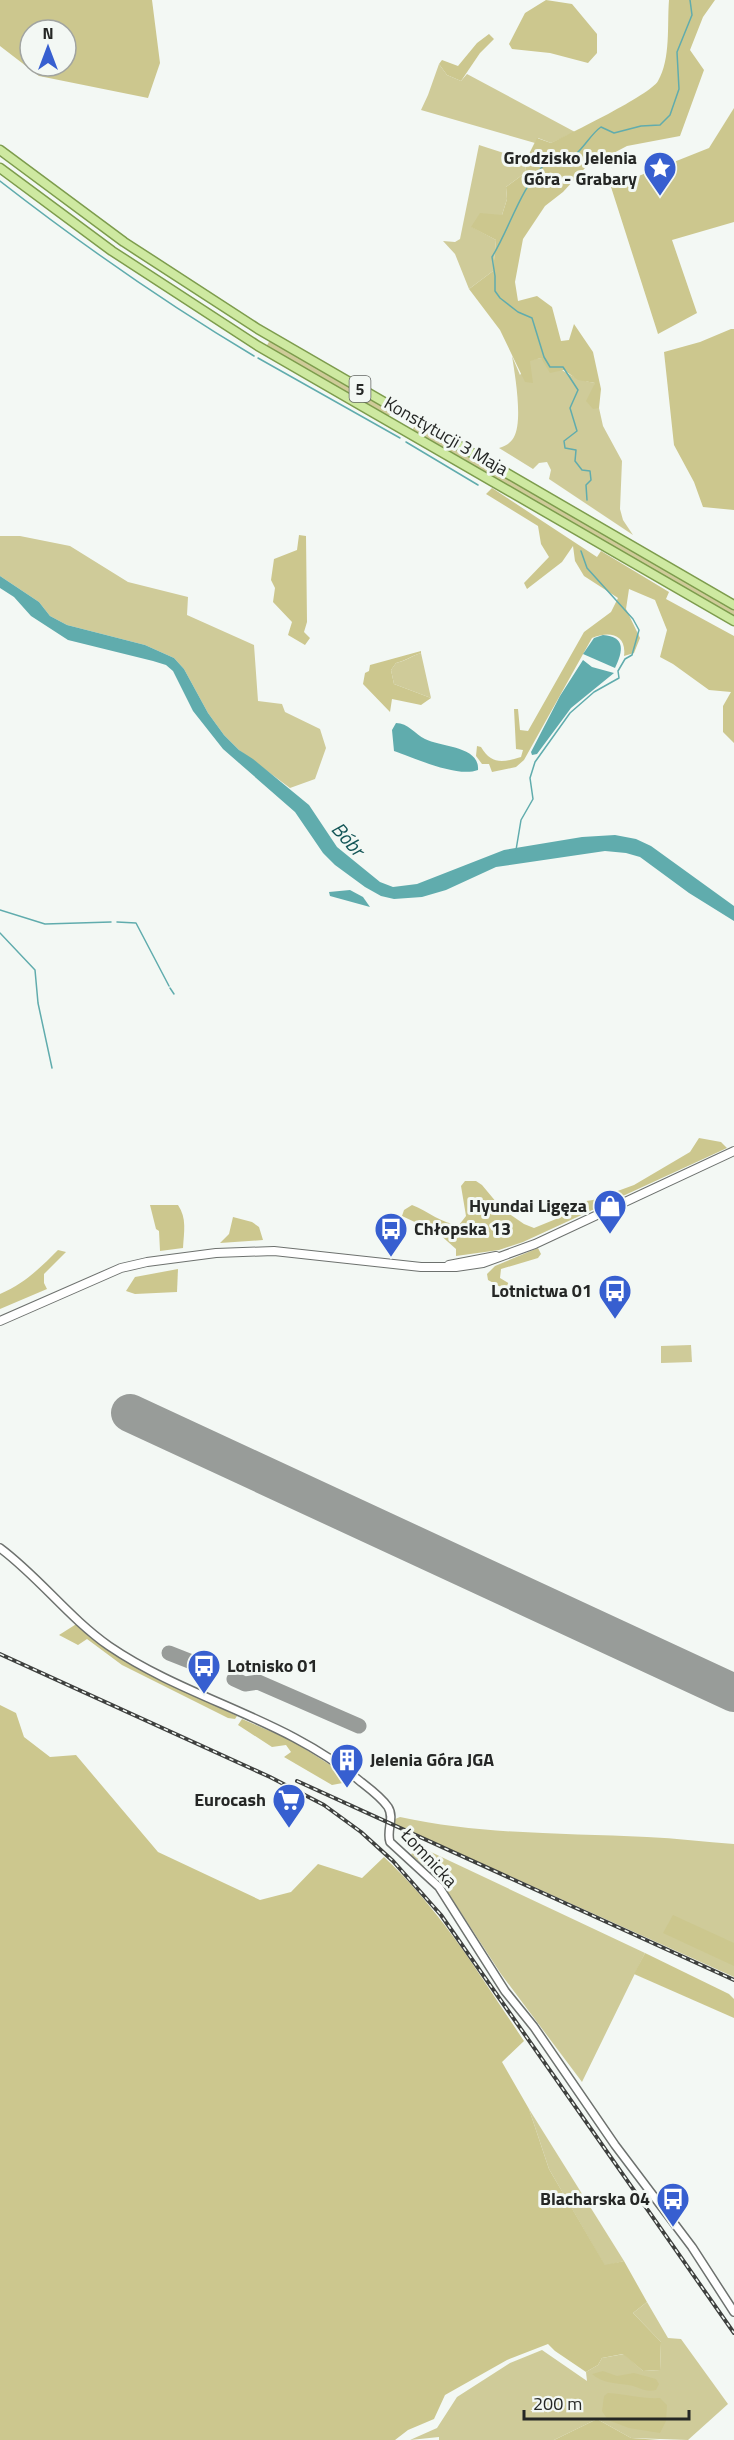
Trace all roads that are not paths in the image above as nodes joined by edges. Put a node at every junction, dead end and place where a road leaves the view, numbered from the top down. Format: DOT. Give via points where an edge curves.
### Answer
graph roads {
  1 [pos="0,150"];
  2 [pos="0,168"];
  3 [pos="734,605"];
  4 [pos="734,621"];
  5 [pos="734,1151"];
  6 [pos="0,1321"];
  7 [pos="0,1548"];
  8 [pos="734,2312"];
  1 -- 3 [label="main road, 5" via="124,242 252,326"];
  2 -- 4 [label="main road, Konstytucji 3 Maja / 5" via="112,250 258,346"];
  5 -- 6 [label="main road" via="503,1256 442,1267 274,1251 166,1259 107,1273"];
  7 -- 8 [label="street, Łomnicka" via="108,1645 176,1685 306,1744 347,1771 385,1804 391,1816 390,1842 444,1895 496,1977 692,2247"];
}
